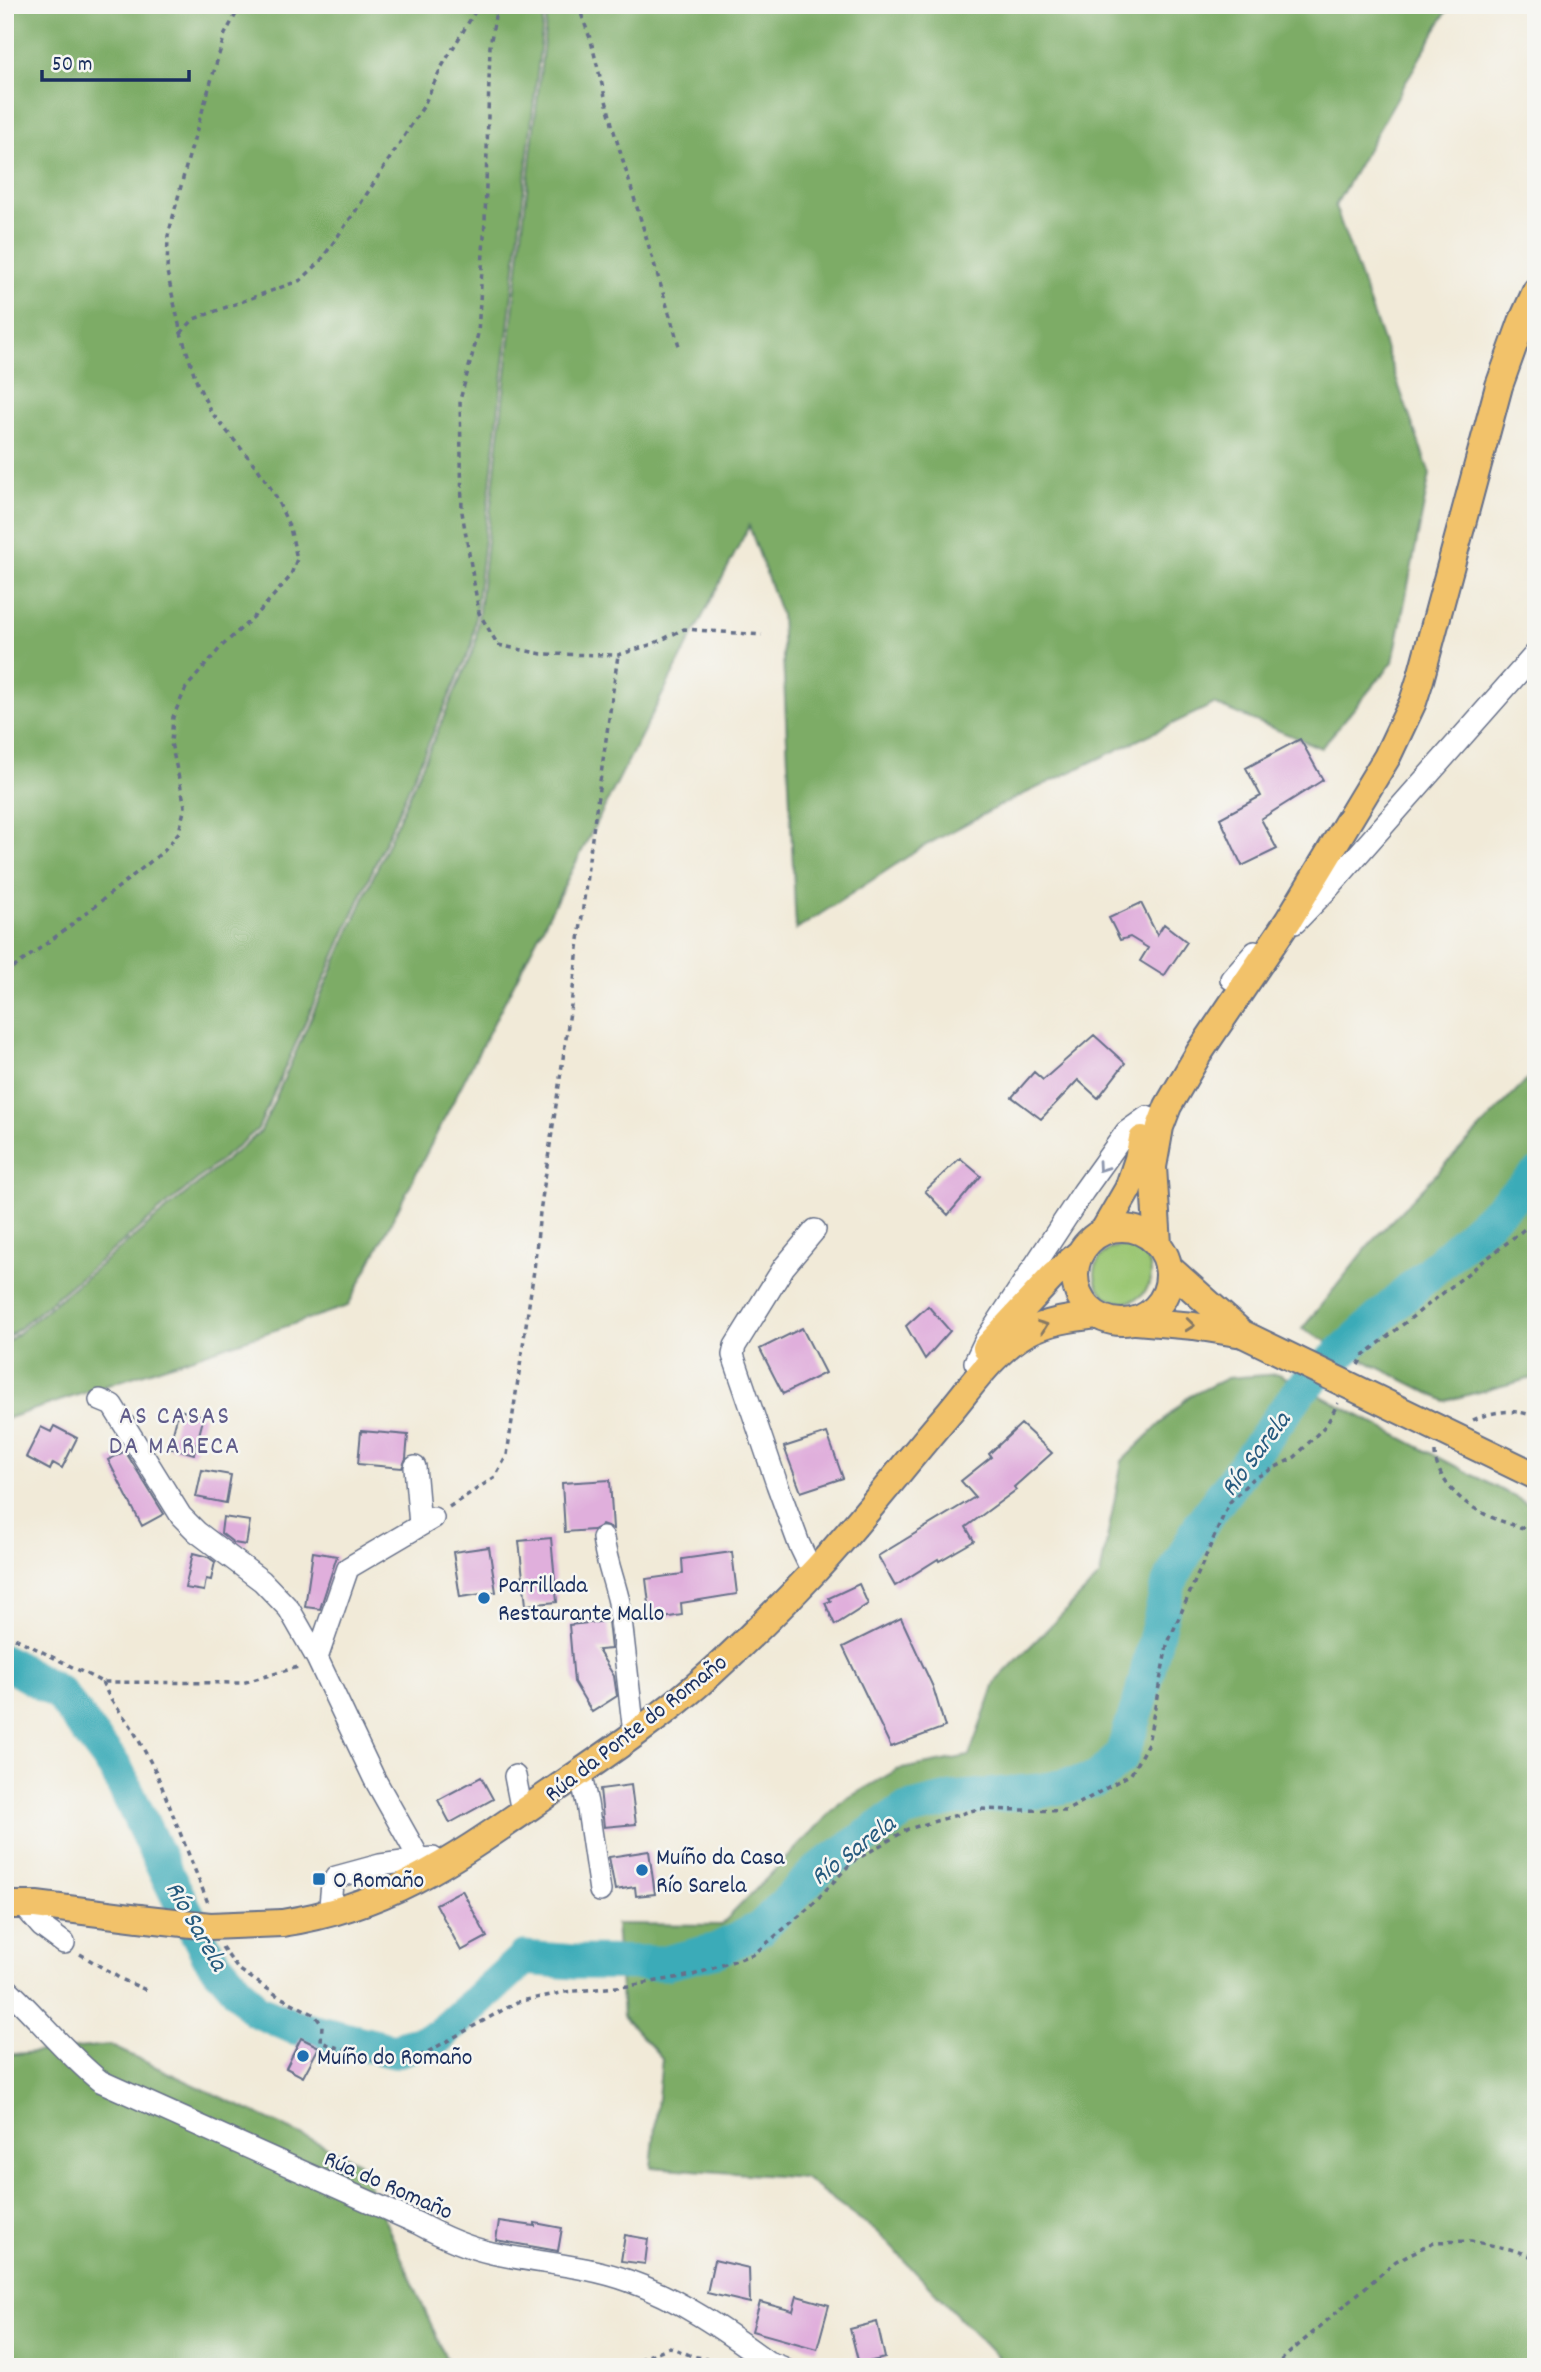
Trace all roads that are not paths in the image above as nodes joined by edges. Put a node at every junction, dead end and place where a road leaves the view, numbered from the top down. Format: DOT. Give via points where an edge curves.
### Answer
graph roads {
  1 [pos="1536,290"];
  2 [pos="1536,653"];
  3 [pos="1423,662"];
  4 [pos="1341,872"];
  5 [pos="1314,877"];
  6 [pos="1264,957"];
  7 [pos="1231,979"];
  8 [pos="1147,1117"];
  9 [pos="815,1230"];
  10 [pos="1103,1232"];
  11 [pos="1080,1253"];
  12 [pos="1163,1255"];
  13 [pos="1038,1293"];
  14 [pos="1005,1311"];
  15 [pos="1097,1315"];
  16 [pos="1136,1321"];
  17 [pos="1243,1334"];
  18 [pos="975,1362"];
  19 [pos="100,1400"];
  20 [pos="925,1439"];
  21 [pos="415,1467"];
  22 [pos="1536,1476"];
  23 [pos="603,1538"];
  24 [pos="813,1573"];
  25 [pos="317,1658"];
  26 [pos="634,1734"];
  27 [pos="580,1772"];
  28 [pos="515,1776"];
  29 [pos="522,1812"];
  30 [pos="425,1867"];
  31 [pos="600,1891"];
  32 [pos="14,1905"];
  33 [pos="64,1943"];
  34 [pos="5,1987"];
  35 [pos="773,2363"];
  1 -- 3 [label="main road" via="1499,386"];
  2 -- 4 [label="street"];
  3 -- 5 [label="main road" via="1413,702 1387,757"];
  3 -- 7 [label="main road" via="1385,735"];
  4 -- 5 [label="street"];
  4 -- 6 [label="street"];
  5 -- 6 [label="main road"];
  5 -- 7 [label="street" via="1301,885"];
  6 -- 12 [label="main road" via="1179,1083 1164,1116 1153,1167"];
  7 -- 8 [label="main road" via="1168,1074"];
  8 -- 10 [label="main road" via="1135,1173"];
  8 -- 14 [label="street, one-way" via="1126,1132"];
  9 -- 24 [label="street" via="784,1267 734,1346 733,1355"];
  10 -- 11 [label="main road"];
  10 -- 12 [label="main road" via="1128,1228 1141,1232"];
  11 -- 13 [label="main road"];
  11 -- 15 [label="main road" via="1075,1285 1081,1300"];
  12 -- 16 [label="main road" via="1167,1290 1150,1314"];
  12 -- 17 [label="main road"];
  13 -- 14 [label="street"];
  13 -- 18 [label="main road"];
  14 -- 18 [label="street"];
  15 -- 16 [label="main road" via="1121,1323"];
  20 -- 15 [label="main road, one-way" via="1014,1341 1055,1322"];
  16 -- 17 [label="main road, one-way"];
  17 -- 22 [label="main road, bridge"];
  18 -- 20 [label="main road"];
  19 -- 25 [label="street" via="112,1405 181,1516 275,1594"];
  20 -- 24 [label="main road, Rúa da Ponte do Romaño"];
  21 -- 25 [label="street" via="426,1522 348,1568"];
  23 -- 26 [label="street" via="619,1602"];
  24 -- 26 [label="main road, Rúa da Ponte do Romaño" via="709,1675"];
  25 -- 30 [label="street" via="373,1778"];
  26 -- 27 [label="main road, Rúa da Ponte do Romaño"];
  27 -- 29 [label="main road, Rúa da Ponte do Romaño"];
  27 -- 31 [label="street"];
  28 -- 29 [label="street"];
  29 -- 30 [label="main road, Rúa da Ponte do Romaño" via="468,1849"];
  30 -- 32 [label="main road, Rúa da Ponte do Romaño, bridge" via="372,1901 282,1923 210,1926"];
  32 -- 33 [label="street"];
  34 -- 35 [label="street, Rúa do Romaño" via="100,2081 446,2239 492,2253 628,2280 684,2304"];
}
